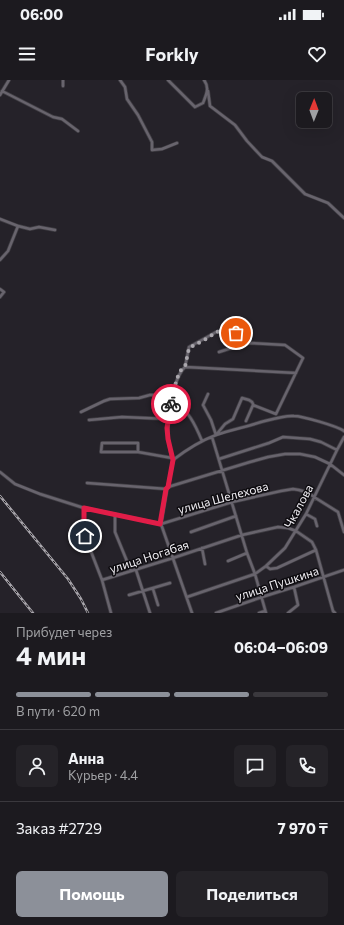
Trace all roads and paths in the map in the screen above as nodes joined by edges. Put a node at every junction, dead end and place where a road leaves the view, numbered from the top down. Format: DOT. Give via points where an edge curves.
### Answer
graph roads {
  1 [pos="9,80"];
  2 [pos="63,80"];
  3 [pos="120,80"];
  4 [pos="168,80"];
  5 [pos="204,80"];
  6 [pos="63,86"];
  7 [pos="2,91"];
  8 [pos="208,91"];
  9 [pos="0,95"];
  10 [pos="78,131"];
  11 [pos="177,143"];
  12 [pos="344,218"];
  13 [pos="0,219"];
  14 [pos="18,226"];
  15 [pos="55,230"];
  16 [pos="0,260"];
  17 [pos="0,289"];
  18 [pos="0,297"];
  19 [pos="240,336"];
  20 [pos="219,352"];
  21 [pos="185,367"];
  22 [pos="296,373"];
  23 [pos="208,394"];
  24 [pos="172,395"];
  25 [pos="173,400"];
  26 [pos="252,405"];
  27 [pos="81,412"];
  28 [pos="169,419"];
  29 [pos="89,420"];
  30 [pos="246,421"];
  31 [pos="344,431"];
  32 [pos="216,435"];
  33 [pos="212,437"];
  34 [pos="344,437"];
  35 [pos="202,441"];
  36 [pos="343,441"];
  37 [pos="336,450"];
  38 [pos="138,452"];
  39 [pos="173,459"];
  40 [pos="219,459"];
  41 [pos="330,464"];
  42 [pos="222,471"];
  43 [pos="0,472"];
  44 [pos="344,475"];
  45 [pos="87,483"];
  46 [pos="167,488"];
  47 [pos="314,497"];
  48 [pos="232,502"];
  49 [pos="84,508"];
  50 [pos="115,514"];
  51 [pos="306,514"];
  52 [pos="236,516"];
  53 [pos="160,524"];
  54 [pos="317,526"];
  55 [pos="296,531"];
  56 [pos="191,532"];
  57 [pos="344,532"];
  58 [pos="242,535"];
  59 [pos="202,548"];
  60 [pos="316,550"];
  61 [pos="247,553"];
  62 [pos="173,558"];
  63 [pos="228,561"];
  64 [pos="205,564"];
  65 [pos="266,566"];
  66 [pos="136,570"];
  67 [pos="344,570"];
  68 [pos="131,571"];
  69 [pos="255,574"];
  70 [pos="324,577"];
  71 [pos="102,580"];
  72 [pos="170,583"];
  73 [pos="153,588"];
  74 [pos="294,588"];
  75 [pos="143,591"];
  76 [pos="129,595"];
  77 [pos="186,597"];
  78 [pos="262,597"];
  79 [pos="158,604"];
  80 [pos="266,612"];
  81 [pos="332,612"];
  82 [pos="111,613"];
  83 [pos="150,613"];
  84 [pos="192,613"];
  85 [pos="216,613"];
  86 [pos="259,613"];
  87 [pos="288,613"];
  1 -- 7 [label="street"];
  2 -- 6 [label="street"];
  3 -- 11 [label="street" via="125,87 126,99 152,142 152,150"];
  4 -- 8 [label="street" via="195,106 203,103"];
  5 -- 8 [label="street"];
  7 -- 9 [label="street"];
  7 -- 10 [label="street" via="62,119"];
  8 -- 12 [label="street" via="210,106 235,126 262,157 272,161 305,194 328,203"];
  13 -- 14 [label="street"];
  14 -- 15 [label="street"];
  14 -- 16 [label="street" via="8,251"];
  17 -- 18 [label="street" via="4,292"];
  19 -- 21 [label="street" via="228,330 216,332 189,348"];
  20 -- 22 [label="street" via="251,343 284,346 303,358"];
  21 -- 22 [label="street"];
  21 -- 24 [label="street" via="178,376"];
  22 -- 26 [label="street" via="276,414"];
  23 -- 32 [label="street" via="203,405 212,420"];
  24 -- 25 [label="street"];
  24 -- 27 [label="street" via="110,399"];
  25 -- 28 [label="street"];
  25 -- 35 [label="street" via="187,412"];
  26 -- 30 [label="street"];
  26 -- 32 [label="street" via="252,402 242,398 233,419"];
  28 -- 29 [label="street" via="122,417"];
  28 -- 39 [label="street" via="168,439"];
  31 -- 32 [label="street" via="293,416"];
  32 -- 33 [label="street"];
  33 -- 35 [label="street"];
  33 -- 40 [label="street"];
  34 -- 36 [label="street, Чкалова"];
  35 -- 39 [label="street"];
  36 -- 37 [label="street, Чкалова"];
  37 -- 40 [label="street" via="310,439 283,437"];
  37 -- 41 [label="street, Чкалова"];
  38 -- 38 [label="street" via="101,452 101,446 102,443 138,443"];
  38 -- 39 [label="street"];
  39 -- 46 [label="street"];
  40 -- 42 [label="street"];
  41 -- 42 [label="street" via="315,457 285,454"];
  41 -- 44 [label="street"];
  41 -- 47 [label="street, Чкалова"];
  42 -- 46 [label="street"];
  42 -- 48 [label="street"];
  43 -- 49 [label="street, улица Шелехова" via="15,484"];
  45 -- 46 [label="street"];
  46 -- 53 [label="street"];
  47 -- 48 [label="street, улица Шелехова" via="310,493 293,490"];
  47 -- 51 [label="street, Чкалова"];
  47 -- 57 [label="street, улица Шелехова" via="338,512"];
  48 -- 52 [label="street"];
  48 -- 53 [label="street, улица Шелехова"];
  49 -- 50 [label="street, улица Шелехова"];
  49 -- 71 [label="street" via="85,536"];
  50 -- 53 [label="street, улица Шелехова"];
  50 -- 68 [label="street" via="115,532"];
  51 -- 54 [label="street" via="314,519"];
  51 -- 55 [label="street, Чкалова"];
  52 -- 56 [label="street"];
  52 -- 58 [label="street"];
  53 -- 62 [label="street"];
  55 -- 58 [label="street, улица Ногабая" via="285,527"];
  55 -- 60 [label="street, улица Ногабая" via="312,542"];
  55 -- 65 [label="street, Чкалова" via="285,548"];
  58 -- 59 [label="street, улица Ногабая"];
  58 -- 61 [label="street"];
  59 -- 62 [label="street, улица Ногабая"];
  59 -- 64 [label="street, улица Ногабая"];
  60 -- 65 [label="street" via="277,568 270,569"];
  60 -- 70 [label="street, улица Ногабая"];
  61 -- 63 [label="street"];
  61 -- 69 [label="street"];
  62 -- 66 [label="street, улица Ногабая"];
  62 -- 77 [label="street"];
  65 -- 69 [label="street, Чкалова"];
  66 -- 68 [label="street, улица Ногабая"];
  66 -- 75 [label="street"];
  67 -- 70 [label="street, улица Пушкина"];
  68 -- 71 [label="street, улица Ногабая"];
  69 -- 77 [label="street, Чкалова"];
  69 -- 78 [label="street"];
  70 -- 74 [label="street, улица Пушкина"];
  70 -- 81 [label="street, улица Ногабая"];
  71 -- 82 [label="street"];
  72 -- 73 [label="street"];
  73 -- 75 [label="street"];
  73 -- 79 [label="street"];
  74 -- 78 [label="street, улица Пушкина"];
  74 -- 87 [label="street" via="298,605"];
  75 -- 76 [label="street"];
  75 -- 83 [label="street"];
  77 -- 84 [label="street"];
  78 -- 80 [label="street"];
  78 -- 85 [label="street, улица Пушкина"];
  80 -- 86 [label="street"];
}
